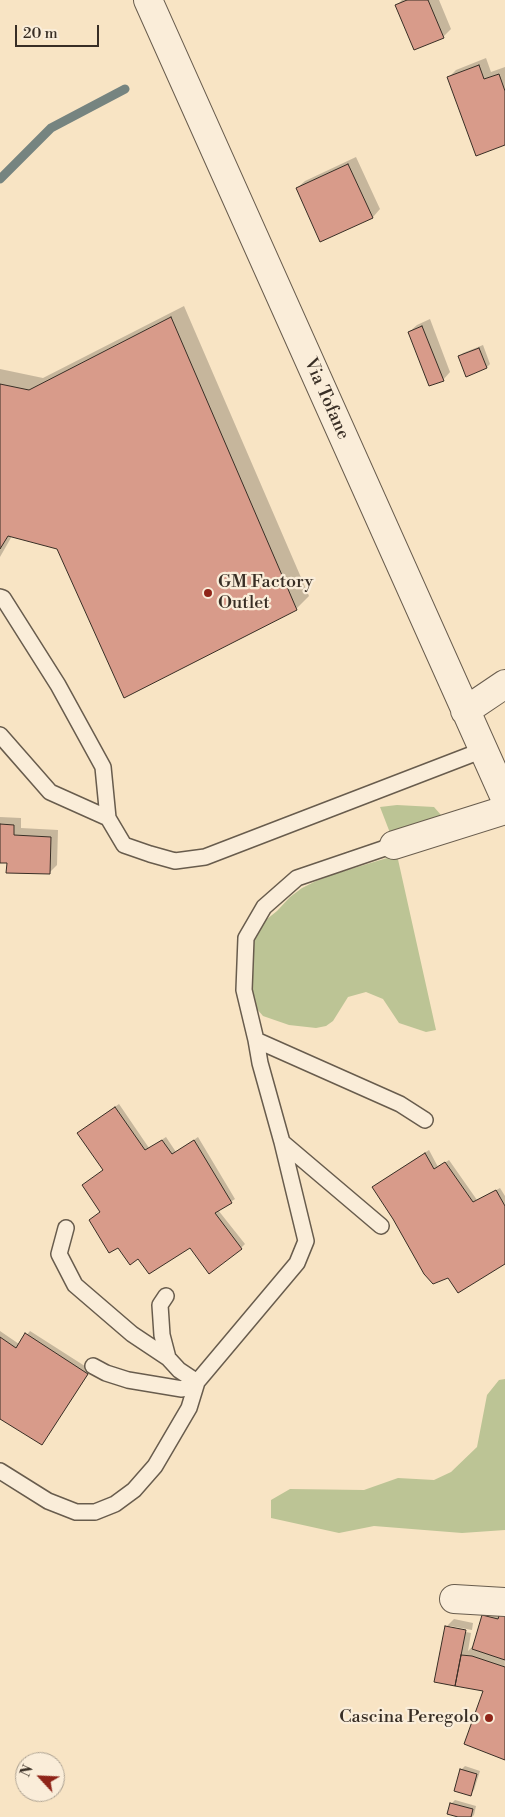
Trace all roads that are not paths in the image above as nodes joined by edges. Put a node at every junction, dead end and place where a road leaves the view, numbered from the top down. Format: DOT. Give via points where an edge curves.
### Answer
graph roads {
  1 [pos="148,0"];
  2 [pos="0,597"];
  3 [pos="505,684"];
  4 [pos="465,711"];
  5 [pos="0,735"];
  6 [pos="483,750"];
  7 [pos="505,798"];
  8 [pos="505,810"];
  9 [pos="108,818"];
  10 [pos="394,845"];
  11 [pos="256,1040"];
  12 [pos="424,1120"];
  13 [pos="282,1142"];
  14 [pos="381,1226"];
  15 [pos="66,1228"];
  16 [pos="166,1296"];
  17 [pos="168,1358"];
  18 [pos="93,1366"];
  19 [pos="197,1382"];
  20 [pos="0,1471"];
  21 [pos="454,1599"];
  22 [pos="505,1602"];
  1 -- 4 [label="street, Via Tofane"];
  2 -- 9 [label="lane" via="58,685 103,767"];
  3 -- 4 [label="street"];
  4 -- 6 [label="street, Via Tofane"];
  5 -- 9 [label="lane" via="50,792"];
  6 -- 7 [label="street, Via Tofane"];
  6 -- 9 [label="lane" via="205,857 175,861 124,845"];
  8 -- 10 [label="street"];
  10 -- 11 [label="lane" via="297,878 264,907 246,938 244,990"];
  11 -- 12 [label="lane" via="400,1104"];
  11 -- 13 [label="lane"];
  13 -- 14 [label="lane"];
  13 -- 19 [label="lane" via="306,1241 297,1263"];
  15 -- 17 [label="lane" via="59,1254 75,1285 132,1334"];
  16 -- 17 [label="lane" via="160,1305"];
  17 -- 19 [label="lane"];
  18 -- 19 [label="lane" via="128,1380 182,1389"];
  19 -- 20 [label="lane" via="189,1408 156,1466 134,1490 115,1504 95,1512 76,1512 48,1501"];
  21 -- 22 [label="street"];
}
